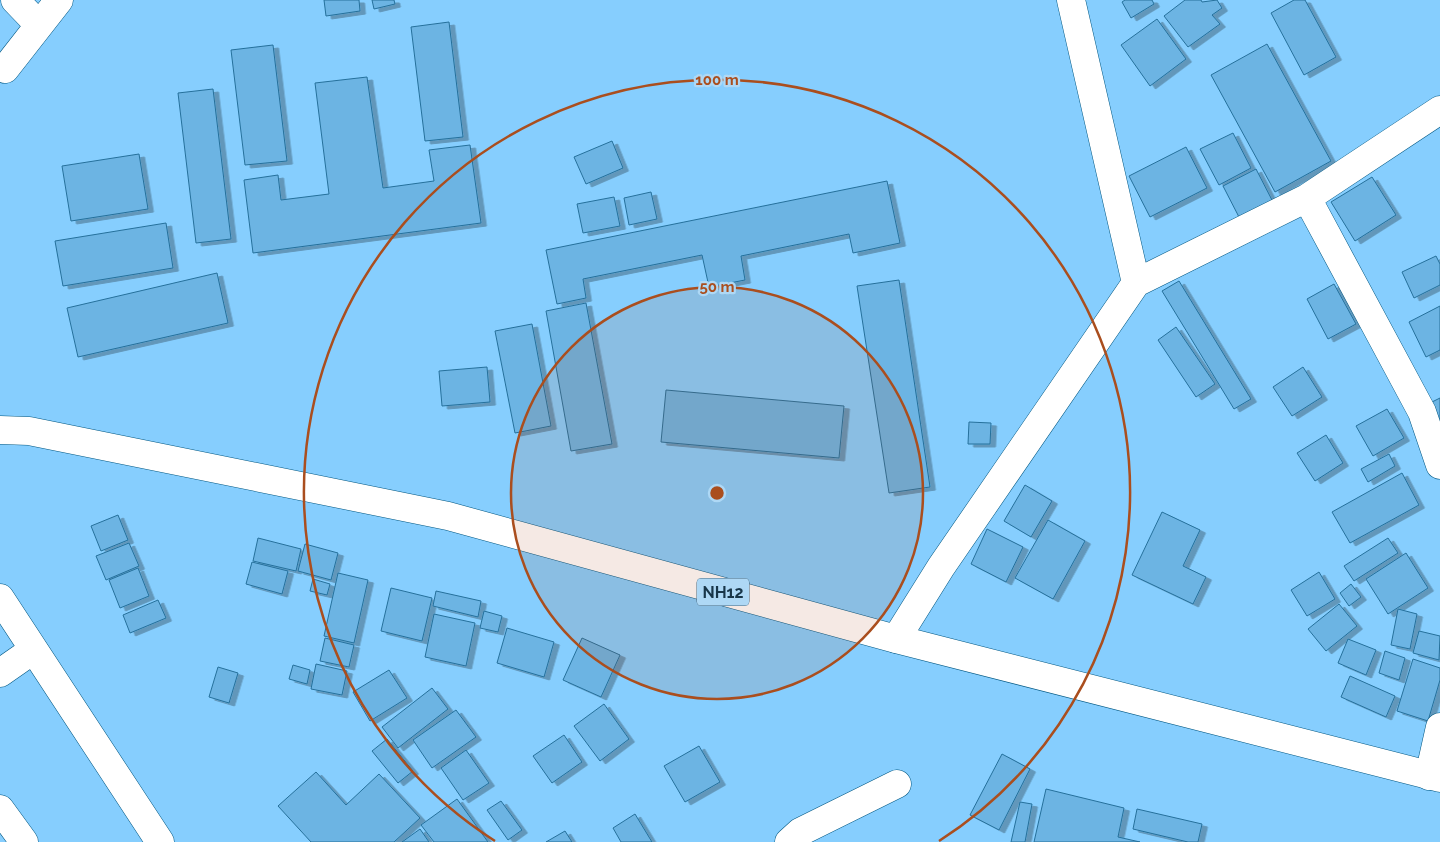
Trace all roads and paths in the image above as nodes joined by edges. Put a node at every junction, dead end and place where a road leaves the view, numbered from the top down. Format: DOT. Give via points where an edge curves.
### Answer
graph roads {
  1 [pos="15,0"];
  2 [pos="59,0"];
  3 [pos="1071,0"];
  4 [pos="38,24"];
  5 [pos="5,69"];
  6 [pos="1440,110"];
  7 [pos="1307,198"];
  8 [pos="1136,283"];
  9 [pos="0,430"];
  10 [pos="1440,465"];
  11 [pos="0,598"];
  12 [pos="896,639"];
  13 [pos="33,650"];
  14 [pos="0,673"];
  15 [pos="1440,727"];
  16 [pos="1434,777"];
  17 [pos="897,784"];
  18 [pos="0,809"];
  19 [pos="155,840"];
  20 [pos="24,842"];
  21 [pos="789,842"];
  1 -- 4 [label="main road"];
  2 -- 4 [label="main road"];
  3 -- 8 [label="main road"];
  4 -- 5 [label="main road"];
  6 -- 7 [label="main road"];
  7 -- 8 [label="main road"];
  7 -- 10 [label="main road" via="1422,412"];
  8 -- 12 [label="main road" via="941,566"];
  9 -- 12 [label="main road, NH12" via="29,431 448,516"];
  11 -- 13 [label="main road"];
  12 -- 16 [label="main road, NH12"];
  13 -- 14 [label="main road"];
  13 -- 19 [label="main road"];
  15 -- 16 [label="main road"];
  17 -- 21 [label="main road" via="800,832"];
  18 -- 20 [label="main road"];
}
